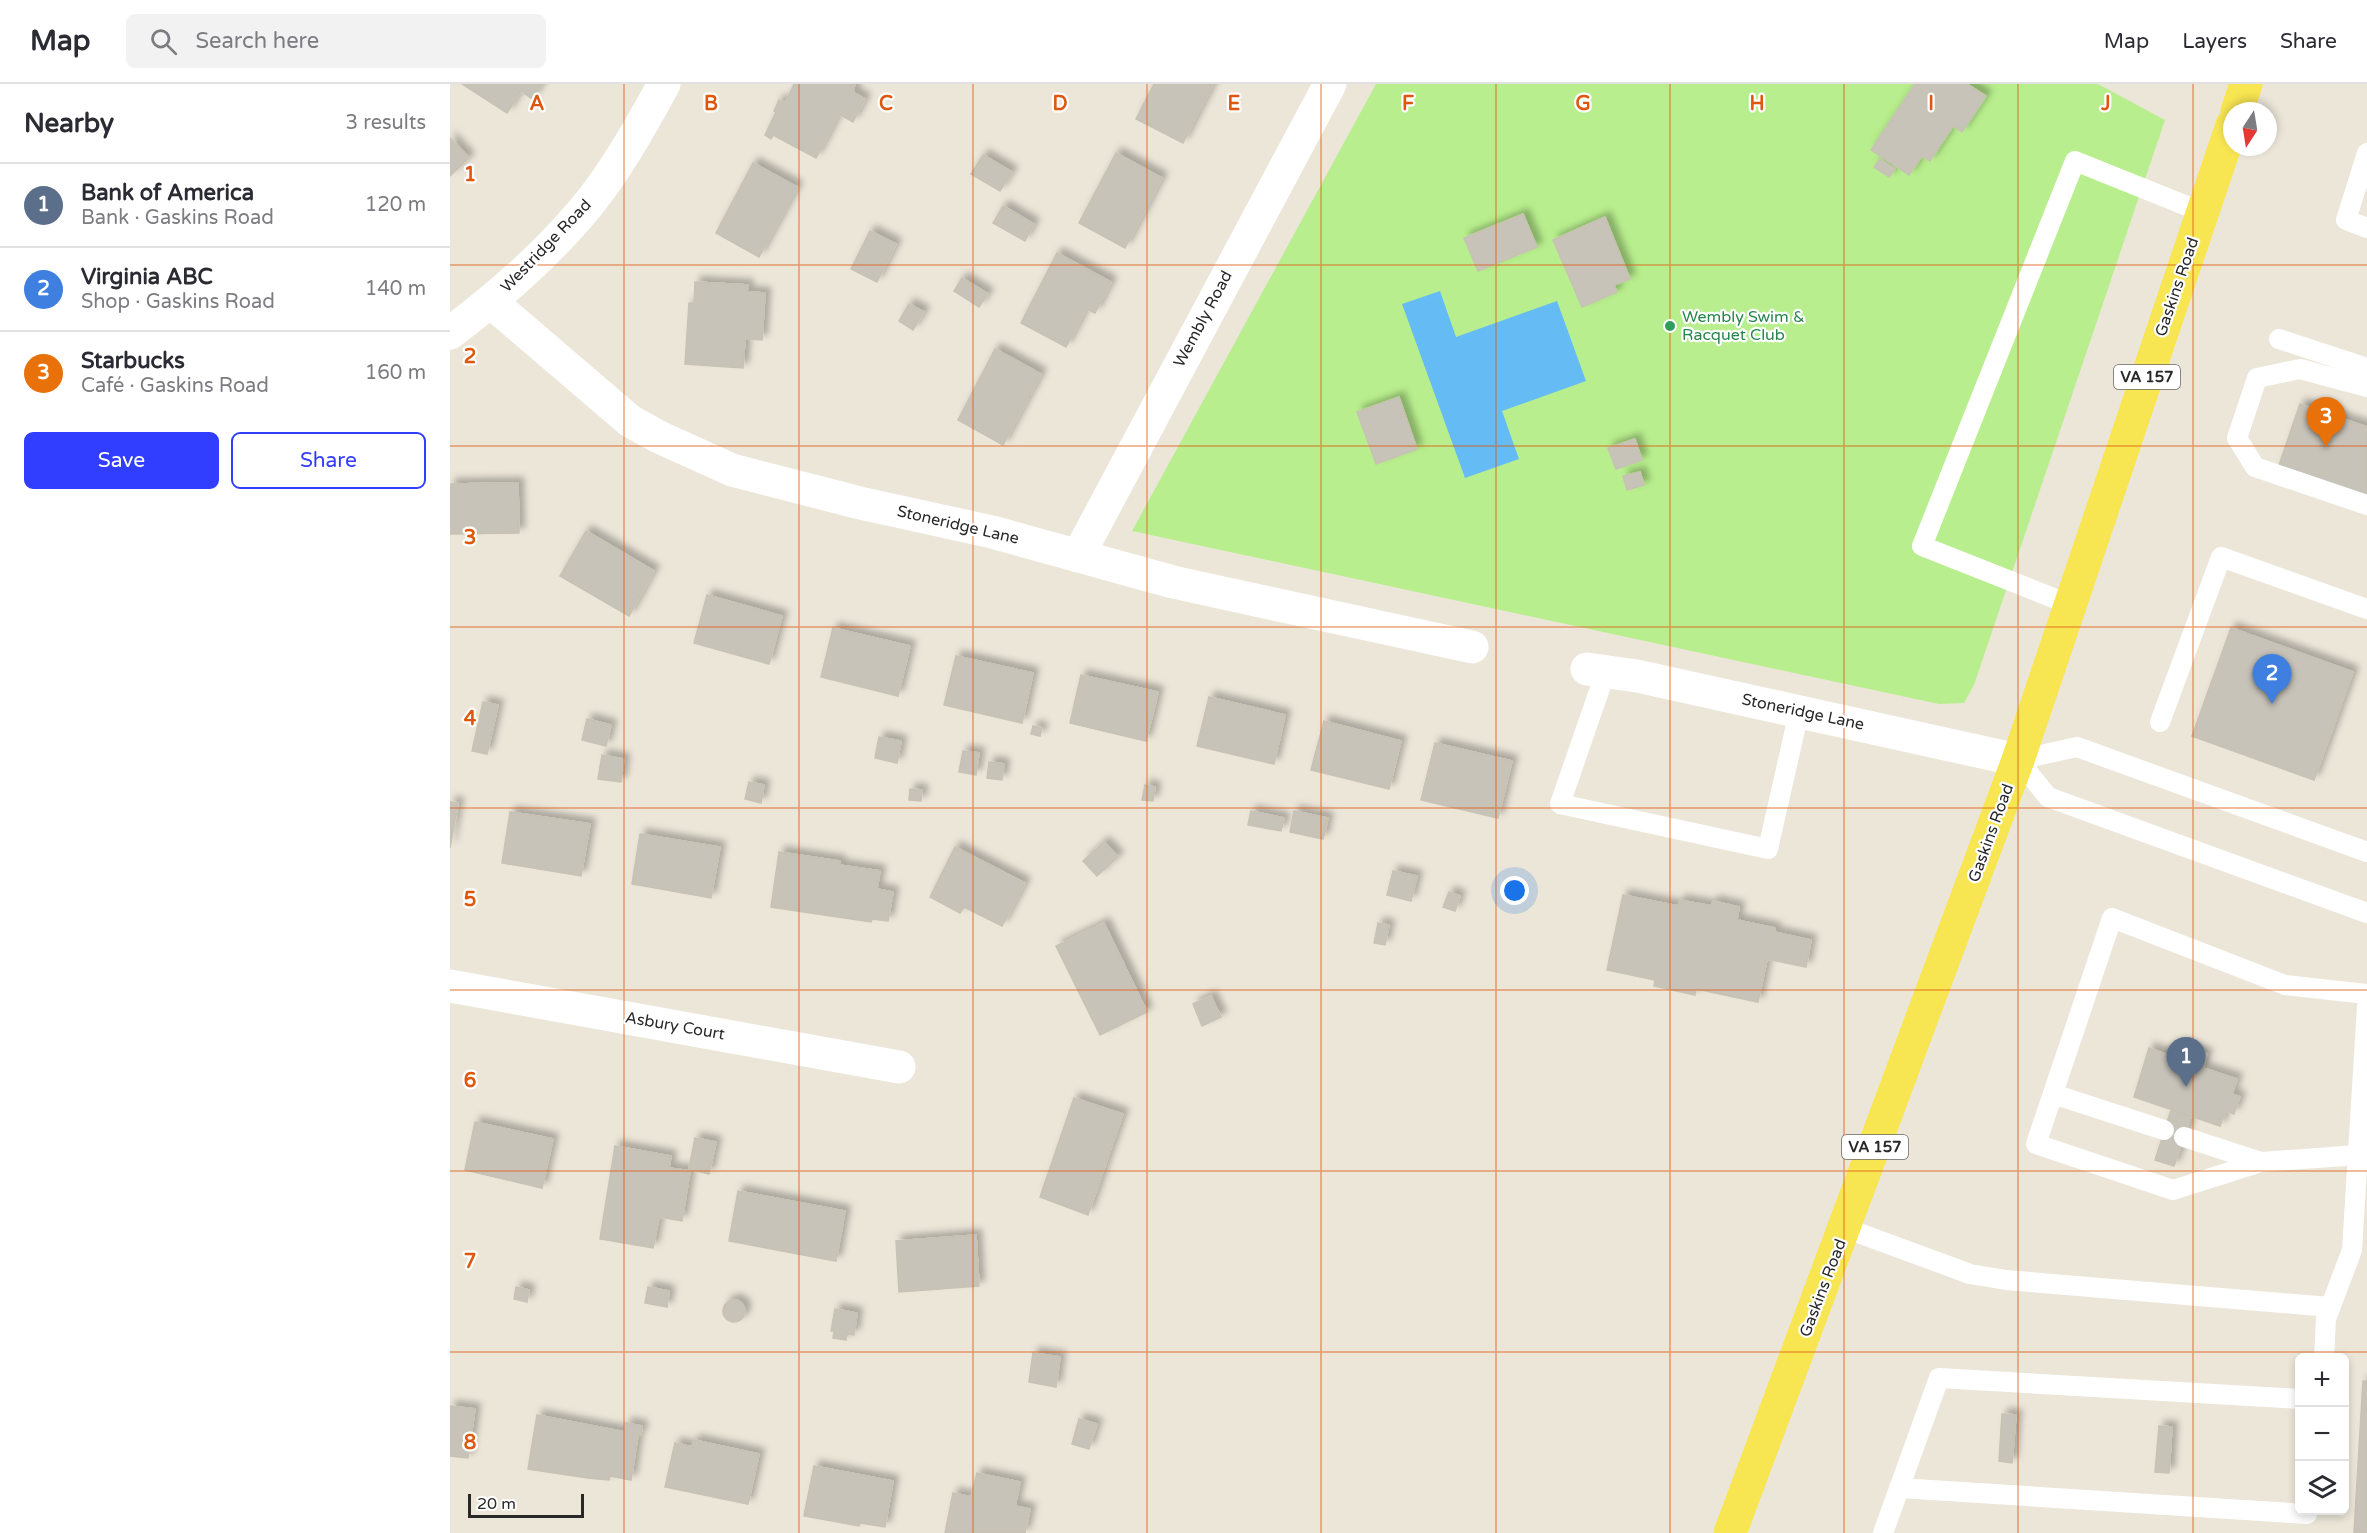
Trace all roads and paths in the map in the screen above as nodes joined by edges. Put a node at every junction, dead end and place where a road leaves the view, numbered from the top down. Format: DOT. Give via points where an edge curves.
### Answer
graph roads {
  1 [pos="664,84"];
  2 [pos="1330,84"];
  3 [pos="2246,84"];
  4 [pos="2240,102"];
  5 [pos="2223,151"];
  6 [pos="2367,153"];
  7 [pos="2202,212"];
  8 [pos="2367,228"];
  9 [pos="491,302"];
  10 [pos="450,333"];
  11 [pos="2279,339"];
  12 [pos="2367,368"];
  13 [pos="2367,387"];
  14 [pos="2367,505"];
  15 [pos="1078,556"];
  16 [pos="2070,605"];
  17 [pos="2367,609"];
  18 [pos="1472,647"];
  19 [pos="1597,670"];
  20 [pos="1799,712"];
  21 [pos="2160,722"];
  22 [pos="2018,760"];
  23 [pos="2367,852"];
  24 [pos="2367,913"];
  25 [pos="450,986"];
  26 [pos="2367,994"];
  27 [pos="2367,1007"];
  28 [pos="899,1066"];
  29 [pos="2053,1094"];
  30 [pos="2363,1130"];
  31 [pos="2164,1131"];
  32 [pos="2184,1137"];
  33 [pos="2358,1155"];
  34 [pos="2261,1162"];
  35 [pos="1845,1228"];
  36 [pos="2330,1307"];
  37 [pos="2324,1353"];
  38 [pos="2295,1399"];
  39 [pos="1899,1488"];
  40 [pos="2306,1519"];
  41 [pos="1730,1533"];
  42 [pos="1883,1533"];
  1 -- 9 [label="street, Westridge Road" via="634,138 583,211"];
  2 -- 15 [label="street, Wembly Road"];
  3 -- 4 [label="main road"];
  5 -- 7 [label="main road, Gaskins Road / VA 157"];
  6 -- 8 [label="lane" via="2346,220"];
  7 -- 16 [label="main road, Gaskins Road / VA 157"];
  7 -- 16 [label="lane" via="2075,161 1922,546"];
  9 -- 10 [label="street, Westridge Road"];
  9 -- 15 [label="street, Stoneridge Lane" via="630,421 732,471"];
  11 -- 12 [label="lane"];
  13 -- 14 [label="lane" via="2300,369 2257,378 2237,438 2255,466"];
  15 -- 18 [label="street, Stoneridge Lane" via="1173,582"];
  16 -- 22 [label="main road, Gaskins Road / VA 157"];
  17 -- 21 [label="lane" via="2222,557"];
  19 -- 20 [label="street, Stoneridge Lane"];
  19 -- 20 [label="lane" via="1560,804 1768,849"];
  20 -- 22 [label="street, Stoneridge Lane"];
  22 -- 23 [label="lane" via="2077,747"];
  22 -- 24 [label="lane" via="2048,797"];
  22 -- 35 [label="main road, Gaskins Road / VA 157"];
  25 -- 28 [label="street, Asbury Court"];
  26 -- 29 [label="lane" via="2285,985 2112,918"];
  27 -- 30 [label="lane"];
  29 -- 31 [label="lane"];
  29 -- 34 [label="lane" via="2036,1144 2173,1190"];
  30 -- 33 [label="lane"];
  32 -- 34 [label="lane"];
  33 -- 34 [label="lane"];
  33 -- 36 [label="lane" via="2352,1250"];
  35 -- 36 [label="lane" via="1979,1275"];
  35 -- 41 [label="main road, Gaskins Road / VA 157"];
  36 -- 37 [label="lane"];
  38 -- 39 [label="lane" via="1939,1378"];
  39 -- 40 [label="lane"];
  39 -- 42 [label="lane"];
}
